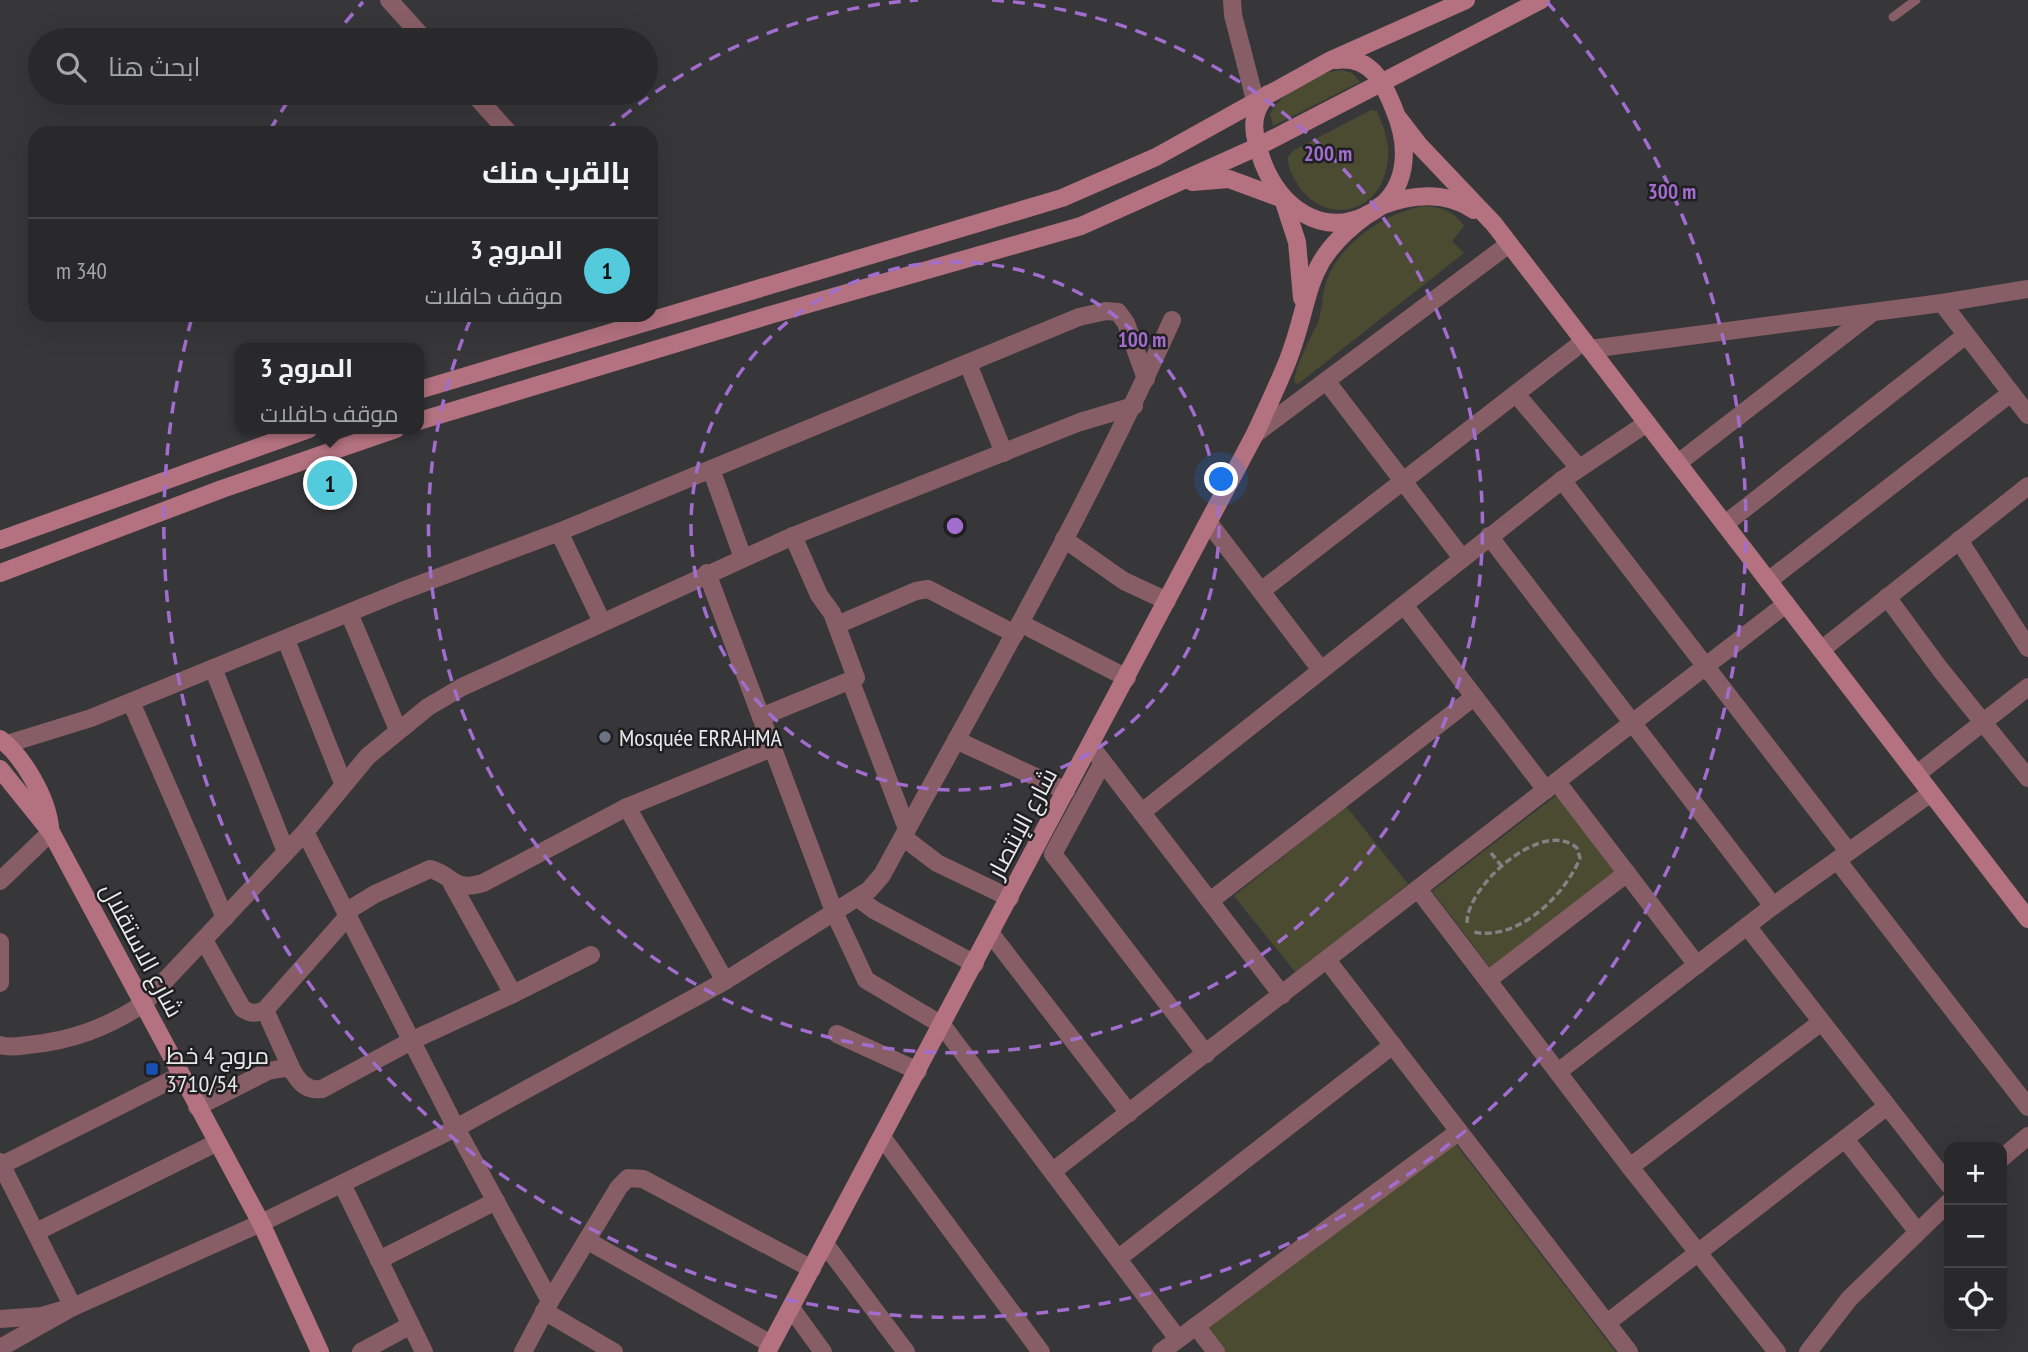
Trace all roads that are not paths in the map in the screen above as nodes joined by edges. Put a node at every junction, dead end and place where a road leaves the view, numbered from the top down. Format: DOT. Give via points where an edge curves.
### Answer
graph roads {
  1 [pos="389,0"];
  2 [pos="1233,0"];
  3 [pos="1466,0"];
  4 [pos="1541,0"];
  5 [pos="1916,0"];
  6 [pos="1893,18"];
  7 [pos="414,28"];
  8 [pos="1329,61"];
  9 [pos="1383,80"];
  10 [pos="1273,90"];
  11 [pos="1255,100"];
  12 [pos="483,105"];
  13 [pos="1399,119"];
  14 [pos="503,126"];
  15 [pos="1257,147"];
  16 [pos="1178,184"];
  17 [pos="1283,199"];
  18 [pos="1374,210"];
  19 [pos="1494,224"];
  20 [pos="1509,243"];
  21 [pos="2028,289"];
  22 [pos="1942,303"];
  23 [pos="1302,309"];
  24 [pos="1872,312"];
  25 [pos="658,319"];
  26 [pos="1172,320"];
  27 [pos="647,322"];
  28 [pos="1966,335"];
  29 [pos="1587,345"];
  30 [pos="968,364"];
  31 [pos="1146,379"];
  32 [pos="1327,382"];
  33 [pos="424,389"];
  34 [pos="2011,393"];
  35 [pos="1516,394"];
  36 [pos="1134,406"];
  37 [pos="2028,415"];
  38 [pos="424,419"];
  39 [pos="1647,423"];
  40 [pos="295,434"];
  41 [pos="382,434"];
  42 [pos="1255,434"];
  43 [pos="1004,453"];
  44 [pos="1678,463"];
  45 [pos="1579,468"];
  46 [pos="711,469"];
  47 [pos="1562,480"];
  48 [pos="1403,481"];
  49 [pos="2028,485"];
  50 [pos="1209,523"];
  51 [pos="1724,524"];
  52 [pos="559,532"];
  53 [pos="793,536"];
  54 [pos="1489,536"];
  55 [pos="1064,539"];
  56 [pos="0,540"];
  57 [pos="1959,540"];
  58 [pos="743,558"];
  59 [pos="1462,558"];
  60 [pos="5,573"];
  61 [pos="707,573"];
  62 [pos="1769,581"];
  63 [pos="1261,591"];
  64 [pos="1887,597"];
  65 [pos="1167,601"];
  66 [pos="1786,604"];
  67 [pos="1404,605"];
  68 [pos="349,613"];
  69 [pos="602,622"];
  70 [pos="838,625"];
  71 [pos="1017,629"];
  72 [pos="286,640"];
  73 [pos="2028,648"];
  74 [pos="1821,650"];
  75 [pos="1706,667"];
  76 [pos="213,668"];
  77 [pos="1321,670"];
  78 [pos="1127,678"];
  79 [pos="851,682"];
  80 [pos="2028,687"];
  81 [pos="1474,697"];
  82 [pos="131,702"];
  83 [pos="761,717"];
  84 [pos="1633,723"];
  85 [pos="1982,723"];
  86 [pos="398,730"];
  87 [pos="956,740"];
  88 [pos="3,741"];
  89 [pos="1090,746"];
  90 [pos="772,747"];
  91 [pos="1103,762"];
  92 [pos="0,769"];
  93 [pos="1917,774"];
  94 [pos="2028,778"];
  95 [pos="343,783"];
  96 [pos="1551,786"];
  97 [pos="1066,792"];
  98 [pos="1931,793"];
  99 [pos="626,807"];
  100 [pos="1142,812"];
  101 [pos="51,831"];
  102 [pos="305,832"];
  103 [pos="905,833"];
  104 [pos="286,852"];
  105 [pos="1842,855"];
  106 [pos="1627,873"];
  107 [pos="0,881"];
  108 [pos="452,884"];
  109 [pos="1418,889"];
  110 [pos="858,898"];
  111 [pos="1010,898"];
  112 [pos="1210,901"];
  113 [pos="1773,906"];
  114 [pos="2026,911"];
  115 [pos="348,913"];
  116 [pos="835,914"];
  117 [pos="225,918"];
  118 [pos="1747,926"];
  119 [pos="991,934"];
  120 [pos="0,942"];
  121 [pos="205,942"];
  122 [pos="591,955"];
  123 [pos="1327,960"];
  124 [pos="975,964"];
  125 [pos="1697,965"];
  126 [pos="1488,980"];
  127 [pos="725,981"];
  128 [pos="0,983"];
  129 [pos="513,994"];
  130 [pos="1282,995"];
  131 [pos="143,1004"];
  132 [pos="265,1010"];
  133 [pos="1820,1023"];
  134 [pos="942,1026"];
  135 [pos="837,1034"];
  136 [pos="413,1040"];
  137 [pos="1393,1045"];
  138 [pos="2,1051"];
  139 [pos="1206,1054"];
  140 [pos="292,1070"];
  141 [pos="918,1071"];
  142 [pos="1558,1072"];
  143 [pos="181,1075"];
  144 [pos="197,1107"];
  145 [pos="1886,1107"];
  146 [pos="2028,1107"];
  147 [pos="1129,1113"];
  148 [pos="456,1128"];
  149 [pos="1458,1132"];
  150 [pos="2028,1136"];
  151 [pos="882,1137"];
  152 [pos="1845,1139"];
  153 [pos="216,1143"];
  154 [pos="2007,1154"];
  155 [pos="1,1164"];
  156 [pos="1630,1167"];
  157 [pos="1053,1171"];
  158 [pos="1944,1179"];
  159 [pos="342,1184"];
  160 [pos="496,1201"];
  161 [pos="1946,1205"];
  162 [pos="261,1223"];
  163 [pos="36,1231"];
  164 [pos="1917,1231"];
  165 [pos="588,1241"];
  166 [pos="825,1244"];
  167 [pos="1697,1253"];
  168 [pos="1120,1257"];
  169 [pos="379,1260"];
  170 [pos="811,1269"];
  171 [pos="547,1306"];
  172 [pos="73,1307"];
  173 [pos="791,1308"];
  174 [pos="0,1319"];
  175 [pos="1606,1323"];
  176 [pos="411,1325"];
  177 [pos="1196,1326"];
  178 [pos="1178,1339"];
  179 [pos="0,1348"];
  180 [pos="769,1348"];
  181 [pos="320,1352"];
  182 [pos="360,1352"];
  183 [pos="424,1352"];
  184 [pos="523,1352"];
  185 [pos="614,1352"];
  186 [pos="823,1352"];
  187 [pos="906,1352"];
  188 [pos="1041,1352"];
  189 [pos="1161,1352"];
  190 [pos="1216,1352"];
  191 [pos="1629,1352"];
  192 [pos="1777,1352"];
  193 [pos="1808,1352"];
  1 -- 7 [label="street"];
  2 -- 11 [label="street"];
  3 -- 8 [label="main road"];
  4 -- 9 [label="main road"];
  5 -- 6 [label="lane"];
  8 -- 9 [label="main road" via="1359,61"];
  8 -- 10 [label="main road"];
  9 -- 13 [label="main road"];
  9 -- 15 [label="main road"];
  10 -- 11 [label="main road"];
  10 -- 15 [label="main road" via="1256,113 1253,132"];
  11 -- 25 [label="main road" via="1156,157 1062,198"];
  12 -- 14 [label="street"];
  13 -- 18 [label="main road" via="1406,159 1397,185"];
  13 -- 19 [label="main road"];
  15 -- 16 [label="main road"];
  15 -- 17 [label="main road" via="1270,182"];
  16 -- 17 [label="main road" via="1229,179"];
  16 -- 38 [label="main road" via="1080,226"];
  17 -- 18 [label="main road" via="1300,213 1326,222 1341,222"];
  17 -- 23 [label="main road" via="1297,242"];
  18 -- 19 [label="main road" via="1412,197 1442,197 1463,203"];
  18 -- 23 [label="main road" via="1332,244 1311,281"];
  19 -- 20 [label="main road"];
  20 -- 29 [label="main road"];
  20 -- 32 [label="street"];
  21 -- 22 [label="street"];
  22 -- 24 [label="street"];
  22 -- 28 [label="street"];
  23 -- 42 [label="main road, شارع الإنتصار" via="1289,359"];
  24 -- 29 [label="street"];
  24 -- 44 [label="street"];
  26 -- 31 [label="street"];
  27 -- 33 [label="main road"];
  28 -- 34 [label="street"];
  28 -- 51 [label="street"];
  29 -- 35 [label="street"];
  29 -- 39 [label="main road"];
  30 -- 31 [label="street" via="1079,317 1118,312"];
  30 -- 43 [label="street"];
  30 -- 46 [label="street"];
  31 -- 36 [label="street"];
  32 -- 42 [label="street"];
  32 -- 48 [label="street"];
  34 -- 37 [label="street"];
  34 -- 62 [label="street"];
  35 -- 45 [label="street"];
  35 -- 48 [label="street"];
  36 -- 43 [label="street"];
  36 -- 55 [label="street"];
  39 -- 44 [label="main road"];
  39 -- 45 [label="street"];
  40 -- 56 [label="main road"];
  41 -- 60 [label="main road" via="222,489"];
  42 -- 50 [label="main road, شارع الإنتصار"];
  43 -- 53 [label="street"];
  44 -- 51 [label="main road"];
  45 -- 47 [label="street"];
  46 -- 52 [label="street"];
  46 -- 58 [label="street"];
  47 -- 54 [label="street"];
  47 -- 75 [label="street"];
  48 -- 59 [label="street"];
  48 -- 63 [label="street"];
  49 -- 57 [label="street"];
  50 -- 63 [label="street"];
  50 -- 65 [label="main road, شارع الإنتصار"];
  51 -- 62 [label="main road"];
  52 -- 68 [label="street"];
  52 -- 69 [label="street"];
  53 -- 58 [label="street"];
  53 -- 70 [label="street"];
  54 -- 59 [label="street"];
  54 -- 84 [label="street"];
  55 -- 65 [label="street" via="1124,582"];
  55 -- 71 [label="street"];
  57 -- 64 [label="street"];
  57 -- 73 [label="street"];
  58 -- 61 [label="street"];
  59 -- 67 [label="street"];
  61 -- 69 [label="street"];
  61 -- 83 [label="street"];
  62 -- 66 [label="main road"];
  63 -- 77 [label="street"];
  64 -- 74 [label="street"];
  64 -- 85 [label="street"];
  65 -- 78 [label="main road, شارع الإنتصار"];
  66 -- 74 [label="main road"];
  66 -- 75 [label="street"];
  67 -- 77 [label="street"];
  67 -- 81 [label="street"];
  68 -- 72 [label="street"];
  68 -- 86 [label="street"];
  69 -- 86 [label="street" via="462,687"];
  70 -- 71 [label="street" via="928,589"];
  70 -- 79 [label="street" via="854,666 856,678"];
  71 -- 78 [label="street"];
  71 -- 87 [label="street"];
  72 -- 76 [label="street"];
  72 -- 95 [label="street"];
  74 -- 93 [label="main road"];
  75 -- 84 [label="street"];
  75 -- 105 [label="street"];
  76 -- 82 [label="street"];
  76 -- 104 [label="street"];
  77 -- 100 [label="street"];
  78 -- 89 [label="main road, شارع الإنتصار"];
  79 -- 83 [label="street"];
  79 -- 103 [label="street"];
  80 -- 85 [label="street"];
  81 -- 96 [label="street"];
  81 -- 112 [label="street"];
  82 -- 88 [label="street" via="38,736"];
  82 -- 117 [label="street"];
  83 -- 90 [label="street"];
  84 -- 96 [label="street"];
  84 -- 113 [label="street"];
  85 -- 93 [label="street"];
  85 -- 94 [label="street"];
  86 -- 95 [label="street"];
  87 -- 97 [label="street"];
  87 -- 103 [label="street"];
  88 -- 101 [label="main road" via="37,790"];
  89 -- 91 [label="street"];
  89 -- 97 [label="main road, شارع الإنتصار"];
  90 -- 99 [label="street"];
  90 -- 116 [label="street"];
  91 -- 100 [label="street"];
  91 -- 139 [label="street" via="1053,854"];
  92 -- 101 [label="main road, شارع الاستقلال"];
  93 -- 98 [label="main road"];
  95 -- 102 [label="street"];
  96 -- 106 [label="street"];
  96 -- 109 [label="street"];
  97 -- 111 [label="main road, شارع الإنتصار"];
  98 -- 105 [label="street"];
  98 -- 114 [label="main road"];
  99 -- 108 [label="street" via="483,883 466,888"];
  99 -- 127 [label="street"];
  100 -- 112 [label="street"];
  101 -- 107 [label="street"];
  101 -- 131 [label="main road, شارع الاستقلال"];
  102 -- 104 [label="street"];
  102 -- 115 [label="street"];
  103 -- 110 [label="street" via="882,875"];
  103 -- 111 [label="street" via="937,863"];
  104 -- 117 [label="street"];
  105 -- 113 [label="street"];
  105 -- 146 [label="street"];
  106 -- 125 [label="street"];
  106 -- 126 [label="street"];
  108 -- 115 [label="street" via="430,869 375,894"];
  108 -- 129 [label="street"];
  109 -- 123 [label="street"];
  109 -- 126 [label="street"];
  110 -- 116 [label="street"];
  110 -- 124 [label="street"];
  111 -- 119 [label="main road, شارع الإنتصار"];
  112 -- 130 [label="street"];
  113 -- 118 [label="street"];
  115 -- 132 [label="street"];
  115 -- 136 [label="street"];
  116 -- 127 [label="street"];
  116 -- 134 [label="street" via="866,980"];
  117 -- 121 [label="street"];
  118 -- 125 [label="street"];
  118 -- 133 [label="street"];
  119 -- 124 [label="main road, شارع الإنتصار"];
  119 -- 147 [label="street"];
  120 -- 128 [label="street"];
  121 -- 131 [label="street"];
  121 -- 132 [label="street" via="242,1008 250,1013"];
  122 -- 129 [label="street"];
  123 -- 130 [label="street"];
  123 -- 137 [label="street"];
  124 -- 134 [label="main road, شارع الإنتصار"];
  125 -- 142 [label="street"];
  126 -- 142 [label="street"];
  127 -- 148 [label="street"];
  129 -- 136 [label="street"];
  130 -- 139 [label="street"];
  131 -- 138 [label="street" via="86,1034"];
  131 -- 143 [label="main road, شارع الاستقلال"];
  132 -- 140 [label="street"];
  133 -- 145 [label="street"];
  133 -- 156 [label="street"];
  134 -- 141 [label="main road, شارع الإنتصار"];
  134 -- 157 [label="street"];
  135 -- 141 [label="street"];
  136 -- 140 [label="street" via="321,1089 303,1086"];
  136 -- 148 [label="street"];
  137 -- 149 [label="street"];
  137 -- 168 [label="street"];
  139 -- 147 [label="street"];
  140 -- 144 [label="street" via="268,1071"];
  141 -- 151 [label="main road, شارع الإنتصار"];
  142 -- 156 [label="street"];
  143 -- 144 [label="main road, شارع الاستقلال"];
  143 -- 155 [label="street"];
  144 -- 153 [label="main road, شارع الاستقلال"];
  145 -- 152 [label="street"];
  145 -- 158 [label="street"];
  147 -- 157 [label="street"];
  148 -- 159 [label="street"];
  148 -- 160 [label="street"];
  149 -- 175 [label="street"];
  149 -- 177 [label="street"];
  150 -- 154 [label="street"];
  151 -- 166 [label="main road, شارع الإنتصار"];
  151 -- 188 [label="street"];
  152 -- 164 [label="street"];
  152 -- 167 [label="street"];
  153 -- 162 [label="main road, شارع الاستقلال"];
  153 -- 163 [label="street"];
  155 -- 163 [label="street"];
  156 -- 167 [label="street"];
  157 -- 168 [label="street"];
  159 -- 162 [label="street"];
  159 -- 169 [label="street"];
  160 -- 169 [label="street"];
  160 -- 171 [label="street"];
  161 -- 164 [label="street"];
  162 -- 172 [label="street"];
  162 -- 181 [label="main road, شارع الاستقلال"];
  163 -- 172 [label="street"];
  164 -- 193 [label="street" via="1849,1299"];
  165 -- 170 [label="street" via="619,1187 634,1177"];
  165 -- 171 [label="street"];
  165 -- 180 [label="street"];
  166 -- 170 [label="main road, شارع الإنتصار"];
  166 -- 187 [label="street"];
  167 -- 175 [label="street"];
  167 -- 192 [label="street"];
  168 -- 178 [label="street"];
  169 -- 176 [label="street"];
  170 -- 173 [label="main road, شارع الإنتصار"];
  171 -- 184 [label="street"];
  171 -- 185 [label="street"];
  172 -- 174 [label="street" via="42,1316"];
  172 -- 179 [label="street"];
  173 -- 180 [label="main road, شارع الإنتصار"];
  173 -- 186 [label="street"];
  175 -- 191 [label="street"];
  176 -- 182 [label="street"];
  176 -- 183 [label="street"];
  177 -- 178 [label="street"];
  177 -- 190 [label="street"];
  178 -- 189 [label="street"];
}
